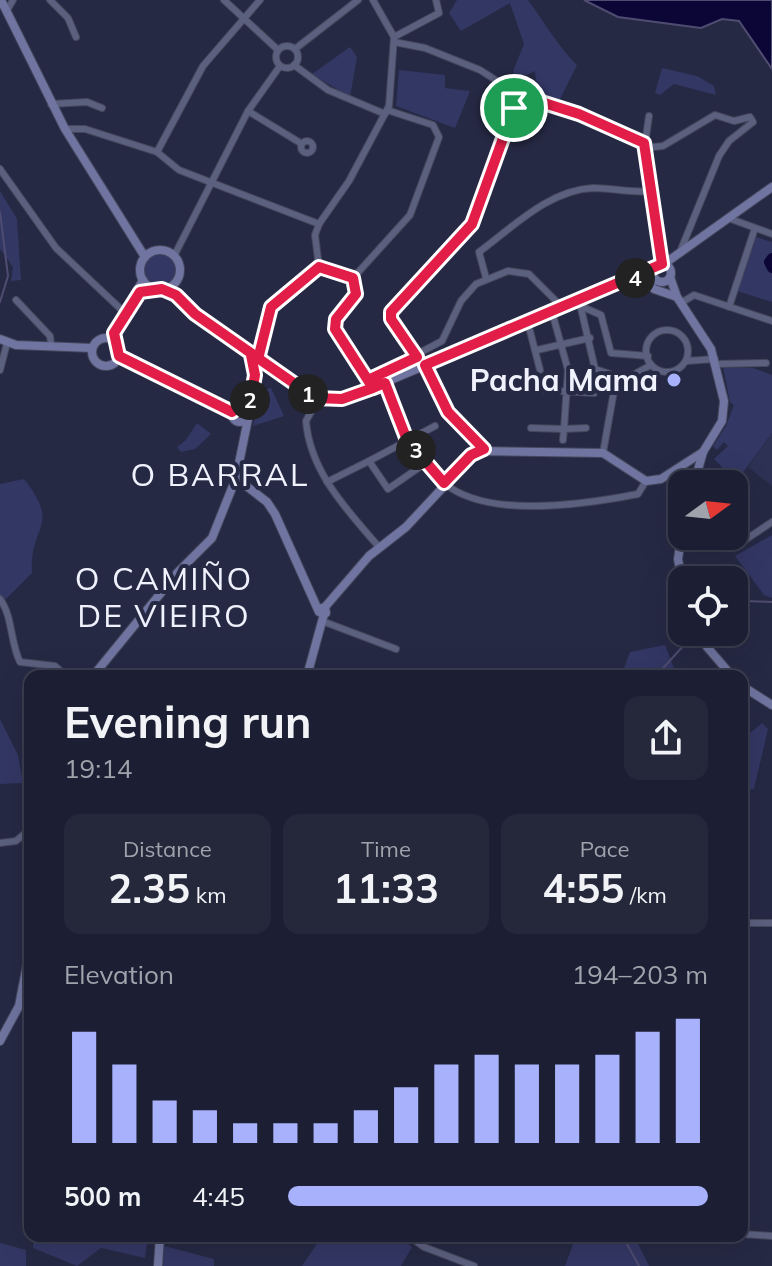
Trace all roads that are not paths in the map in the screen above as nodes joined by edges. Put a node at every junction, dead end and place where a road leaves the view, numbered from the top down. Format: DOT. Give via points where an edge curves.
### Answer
graph roads {
  1 [pos="1,0"];
  2 [pos="13,0"];
  3 [pos="50,0"];
  4 [pos="224,0"];
  5 [pos="260,0"];
  6 [pos="358,0"];
  7 [pos="373,0"];
  8 [pos="436,0"];
  9 [pos="6,12"];
  10 [pos="242,17"];
  11 [pos="76,37"];
  12 [pos="394,40"];
  13 [pos="295,49"];
  14 [pos="278,50"];
  15 [pos="294,65"];
  16 [pos="280,66"];
  17 [pos="519,95"];
  18 [pos="51,104"];
  19 [pos="102,108"];
  20 [pos="248,111"];
  21 [pos="386,112"];
  22 [pos="649,116"];
  23 [pos="65,129"];
  24 [pos="644,143"];
  25 [pos="302,144"];
  26 [pos="157,152"];
  27 [pos="0,169"];
  28 [pos="209,183"];
  29 [pos="772,187"];
  30 [pos="650,191"];
  31 [pos="728,218"];
  32 [pos="319,224"];
  33 [pos="755,228"];
  34 [pos="130,229"];
  35 [pos="772,234"];
  36 [pos="160,250"];
  37 [pos="174,256"];
  38 [pos="145,257"];
  39 [pos="677,257"];
  40 [pos="666,265"];
  41 [pos="319,267"];
  42 [pos="653,270"];
  43 [pos="353,278"];
  44 [pos="486,278"];
  45 [pos="639,278"];
  46 [pos="143,280"];
  47 [pos="658,281"];
  48 [pos="175,282"];
  49 [pos="157,288"];
  50 [pos="140,292"];
  51 [pos="677,299"];
  52 [pos="16,300"];
  53 [pos="580,301"];
  54 [pos="729,307"];
  55 [pos="563,308"];
  56 [pos="552,312"];
  57 [pos="125,313"];
  58 [pos="195,314"];
  59 [pos="772,321"];
  60 [pos="530,331"];
  61 [pos="112,337"];
  62 [pos="590,338"];
  63 [pos="4,341"];
  64 [pos="51,344"];
  65 [pos="563,344"];
  66 [pos="92,348"];
  67 [pos="537,350"];
  68 [pos="772,355"];
  69 [pos="119,356"];
  70 [pos="648,356"];
  71 [pos="254,357"];
  72 [pos="417,357"];
  73 [pos="686,361"];
  74 [pos="716,362"];
  75 [pos="766,363"];
  76 [pos="425,365"];
  77 [pos="651,365"];
  78 [pos="270,368"];
  79 [pos="0,370"];
  80 [pos="540,370"];
  81 [pos="772,373"];
  82 [pos="610,374"];
  83 [pos="372,383"];
  84 [pos="385,383"];
  85 [pos="543,390"];
  86 [pos="567,392"];
  87 [pos="594,393"];
  88 [pos="318,399"];
  89 [pos="245,416"];
  90 [pos="435,426"];
  91 [pos="531,428"];
  92 [pos="586,428"];
  93 [pos="564,429"];
  94 [pos="407,440"];
  95 [pos="563,440"];
  96 [pos="484,449"];
  97 [pos="703,452"];
  98 [pos="603,453"];
  99 [pos="369,461"];
  100 [pos="427,462"];
  101 [pos="698,470"];
  102 [pos="236,478"];
  103 [pos="646,481"];
  104 [pos="327,482"];
  105 [pos="444,483"];
  106 [pos="772,522"];
  107 [pos="748,538"];
  108 [pos="379,547"];
  109 [pos="0,599"];
  110 [pos="323,613"];
  111 [pos="707,646"];
  112 [pos="396,649"];
  113 [pos="59,670"];
  114 [pos="98,670"];
  115 [pos="309,670"];
  116 [pos="727,670"];
  117 [pos="748,690"];
  118 [pos="772,705"];
  119 [pos="24,834"];
  120 [pos="0,843"];
  121 [pos="748,923"];
  122 [pos="772,923"];
  123 [pos="24,980"];
  124 [pos="24,1003"];
  125 [pos="19,1006"];
  126 [pos="0,1041"];
  127 [pos="748,1234"];
  128 [pos="772,1236"];
  129 [pos="160,1242"];
  130 [pos="417,1242"];
  131 [pos="158,1266"];
  132 [pos="474,1266"];
  1 -- 9 [label="street"];
  2 -- 9 [label="street"];
  3 -- 11 [label="street" via="68,18"];
  4 -- 10 [label="street"];
  5 -- 10 [label="street"];
  6 -- 13 [label="street"];
  7 -- 12 [label="street"];
  8 -- 12 [label="street" via="439,13"];
  9 -- 18 [label="street"];
  10 -- 14 [label="street"];
  10 -- 26 [label="street" via="203,66"];
  12 -- 17 [label="street" via="480,70"];
  12 -- 21 [label="street"];
  13 -- 14 [label="street" via="287,45"];
  13 -- 15 [label="street"];
  14 -- 16 [label="street"];
  15 -- 16 [label="street"];
  15 -- 21 [label="street" via="328,90"];
  16 -- 20 [label="street"];
  17 -- 24 [label="street"];
  17 -- 72 [label="street" via="472,224 391,312"];
  18 -- 19 [label="street" via="87,102"];
  18 -- 23 [label="street"];
  20 -- 25 [label="street"];
  20 -- 28 [label="street"];
  21 -- 32 [label="street"];
  21 -- 43 [label="street" via="433,125 439,137 410,215"];
  22 -- 24 [label="street"];
  23 -- 26 [label="street" via="85,129"];
  23 -- 34 [label="street"];
  24 -- 30 [label="street"];
  24 -- 39 [label="street" via="663,146 715,115 734,121 750,117 753,122 719,156"];
  26 -- 28 [label="street" via="179,170"];
  27 -- 57 [label="street" via="56,248"];
  28 -- 32 [label="street"];
  28 -- 37 [label="street"];
  29 -- 31 [label="street"];
  30 -- 40 [label="street"];
  30 -- 44 [label="street" via="591,188 562,195 479,252"];
  31 -- 33 [label="street"];
  31 -- 39 [label="street"];
  32 -- 41 [label="street"];
  33 -- 35 [label="street"];
  33 -- 54 [label="street"];
  34 -- 36 [label="street"];
  34 -- 38 [label="street"];
  36 -- 37 [label="street"];
  36 -- 38 [label="street"];
  37 -- 48 [label="street" via="179,266"];
  38 -- 46 [label="street" via="140,268"];
  39 -- 40 [label="street"];
  39 -- 40 [label="street"];
  40 -- 42 [label="street"];
  40 -- 47 [label="street"];
  40 -- 51 [label="street"];
  41 -- 43 [label="street"];
  41 -- 71 [label="street" via="271,307"];
  42 -- 45 [label="street"];
  42 -- 47 [label="street"];
  43 -- 83 [label="street" via="354,299 334,324"];
  44 -- 55 [label="street" via="508,271 529,274"];
  44 -- 72 [label="street" via="468,292 442,341"];
  45 -- 47 [label="street"];
  45 -- 51 [label="street"];
  45 -- 53 [label="street"];
  46 -- 49 [label="street"];
  46 -- 50 [label="street"];
  47 -- 51 [label="street"];
  48 -- 49 [label="street"];
  48 -- 58 [label="street"];
  49 -- 50 [label="street"];
  49 -- 58 [label="street" via="176,295"];
  50 -- 57 [label="street"];
  51 -- 54 [label="street" via="694,295"];
  51 -- 74 [label="street"];
  52 -- 64 [label="street" via="50,336"];
  53 -- 55 [label="street"];
  53 -- 62 [label="street"];
  53 -- 70 [label="street" via="601,315 611,353"];
  54 -- 59 [label="street"];
  55 -- 56 [label="street"];
  56 -- 65 [label="street"];
  56 -- 76 [label="street"];
  57 -- 61 [label="street"];
  58 -- 71 [label="street"];
  60 -- 67 [label="street"];
  61 -- 66 [label="street"];
  61 -- 69 [label="street"];
  62 -- 65 [label="street"];
  62 -- 82 [label="street" via="596,372"];
  63 -- 64 [label="street"];
  63 -- 79 [label="street"];
  64 -- 66 [label="street"];
  65 -- 67 [label="street"];
  65 -- 86 [label="street"];
  66 -- 69 [label="street" via="102,365"];
  67 -- 80 [label="street"];
  68 -- 75 [label="street"];
  69 -- 89 [label="street"];
  70 -- 73 [label="street" via="655,333 671,328 683,336"];
  70 -- 77 [label="street"];
  71 -- 78 [label="street"];
  71 -- 89 [label="street"];
  72 -- 83 [label="street"];
  73 -- 74 [label="street"];
  73 -- 77 [label="street" via="670,373"];
  74 -- 75 [label="street"];
  74 -- 97 [label="street" via="723,416"];
  75 -- 81 [label="street"];
  76 -- 84 [label="street"];
  76 -- 96 [label="street" via="448,412"];
  77 -- 98 [label="street" via="615,385"];
  78 -- 88 [label="street"];
  78 -- 89 [label="street" via="261,372"];
  83 -- 84 [label="street"];
  83 -- 88 [label="street" via="342,399"];
  84 -- 94 [label="street"];
  85 -- 86 [label="street"];
  86 -- 87 [label="street"];
  86 -- 93 [label="street"];
  88 -- 104 [label="street" via="306,425"];
  89 -- 102 [label="street"];
  90 -- 94 [label="street"];
  91 -- 93 [label="street"];
  92 -- 93 [label="street"];
  93 -- 95 [label="street"];
  94 -- 99 [label="street"];
  94 -- 100 [label="street"];
  96 -- 98 [label="street"];
  96 -- 105 [label="street"];
  97 -- 101 [label="street"];
  97 -- 103 [label="street" via="661,479"];
  98 -- 103 [label="street"];
  99 -- 100 [label="street" via="388,489"];
  99 -- 104 [label="street"];
  100 -- 105 [label="street"];
  102 -- 110 [label="street" via="275,514"];
  102 -- 114 [label="street" via="212,538"];
  103 -- 105 [label="street" via="638,494 591,503 537,504 494,504"];
  104 -- 108 [label="street"];
  105 -- 108 [label="street" via="413,520"];
  106 -- 107 [label="street"];
  108 -- 110 [label="street"];
  109 -- 113 [label="street" via="20,662"];
  110 -- 112 [label="street"];
  110 -- 115 [label="street"];
  111 -- 116 [label="street"];
  117 -- 118 [label="street"];
  119 -- 120 [label="street"];
  121 -- 122 [label="street"];
  123 -- 125 [label="street"];
  124 -- 125 [label="street"];
  125 -- 126 [label="street"];
  127 -- 128 [label="street"];
  129 -- 131 [label="street"];
  130 -- 132 [label="street"];
}
